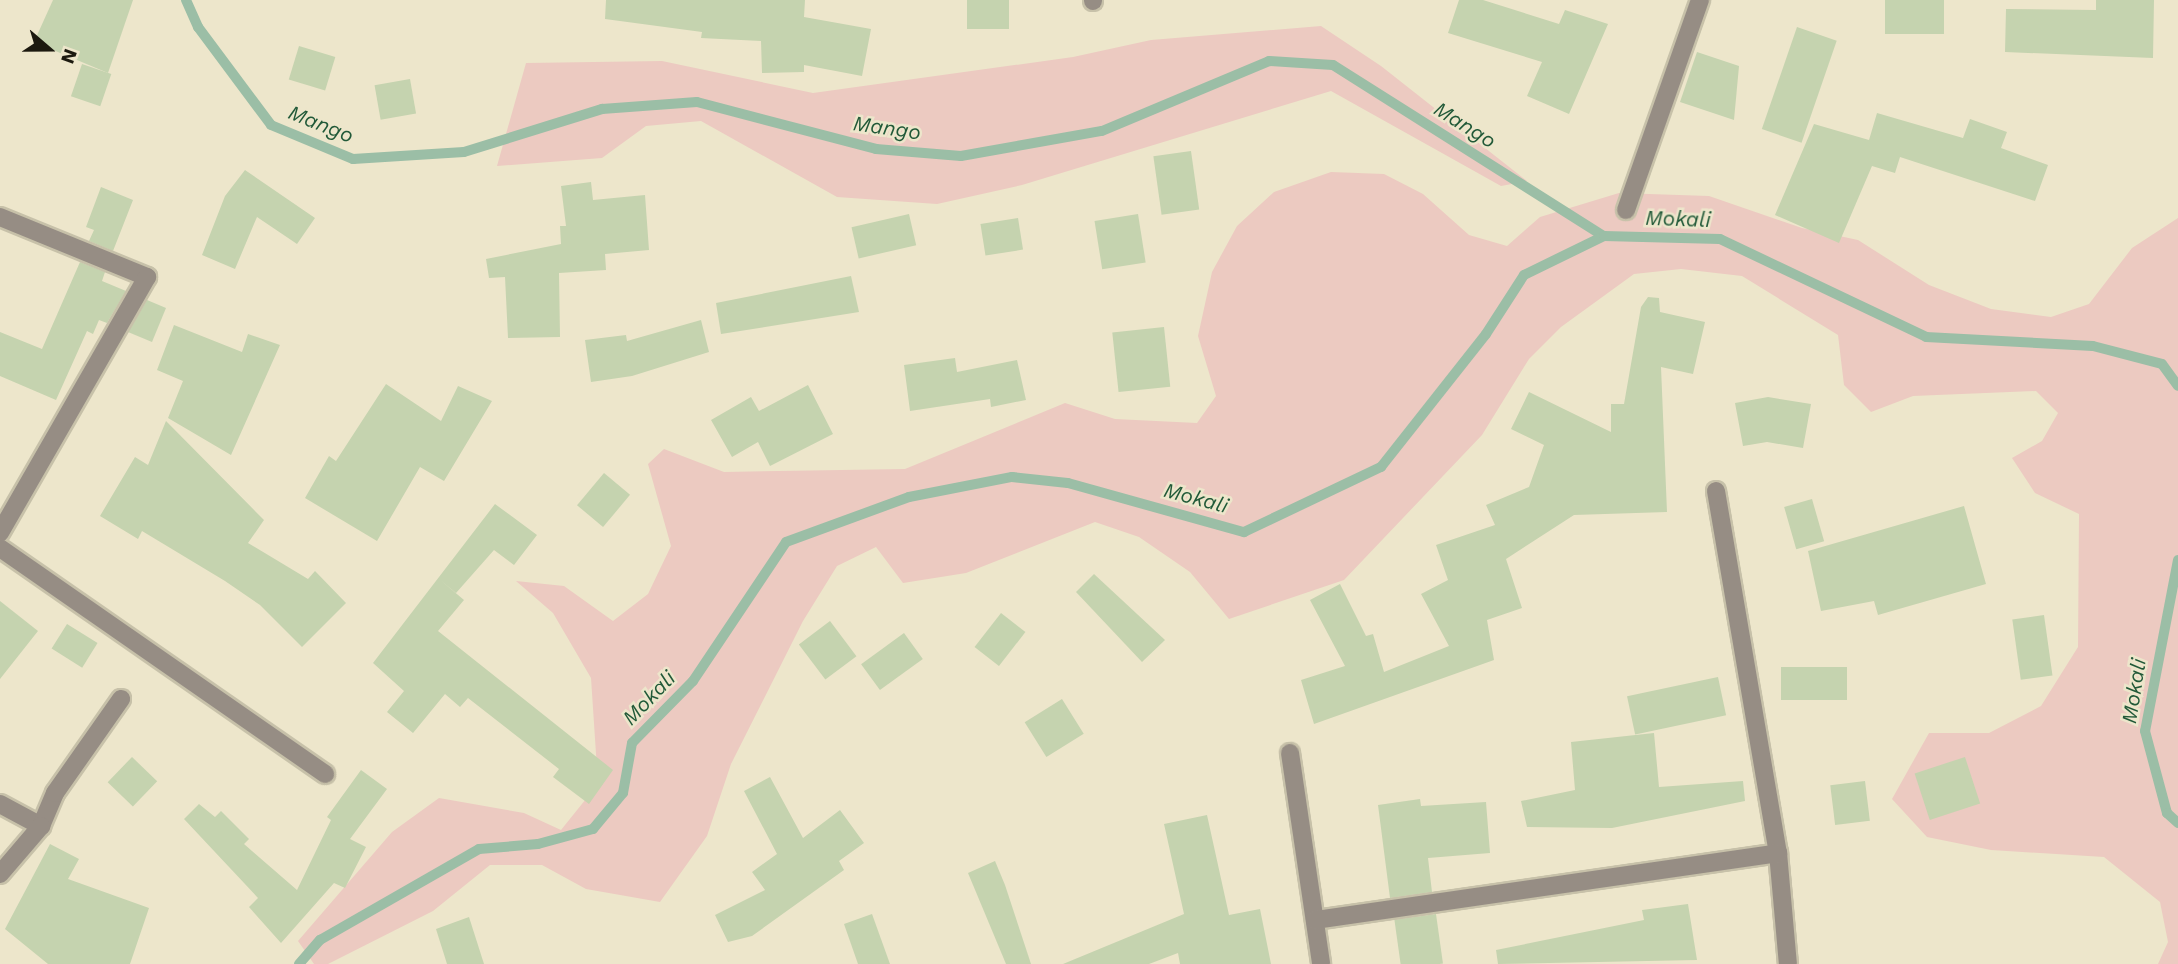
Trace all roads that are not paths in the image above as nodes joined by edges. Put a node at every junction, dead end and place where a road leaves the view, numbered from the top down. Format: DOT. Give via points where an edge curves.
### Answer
graph roads {
  1 [pos="1700,0"];
  2 [pos="1626,210"];
  3 [pos="0,217"];
  4 [pos="1716,491"];
  5 [pos="0,533"];
  6 [pos="0,548"];
  7 [pos="121,699"];
  8 [pos="1290,753"];
  9 [pos="325,774"];
  10 [pos="0,804"];
  11 [pos="41,826"];
  12 [pos="1778,853"];
  13 [pos="0,874"];
  14 [pos="1315,920"];
  15 [pos="1321,964"];
  16 [pos="1788,964"];
  1 -- 2 [label="street"];
  3 -- 5 [label="street" via="147,277"];
  4 -- 12 [label="street"];
  6 -- 9 [label="street"];
  7 -- 11 [label="street" via="55,793"];
  8 -- 14 [label="street"];
  10 -- 11 [label="street"];
  11 -- 13 [label="street"];
  12 -- 14 [label="street"];
  12 -- 16 [label="street"];
  14 -- 15 [label="street"];
}
